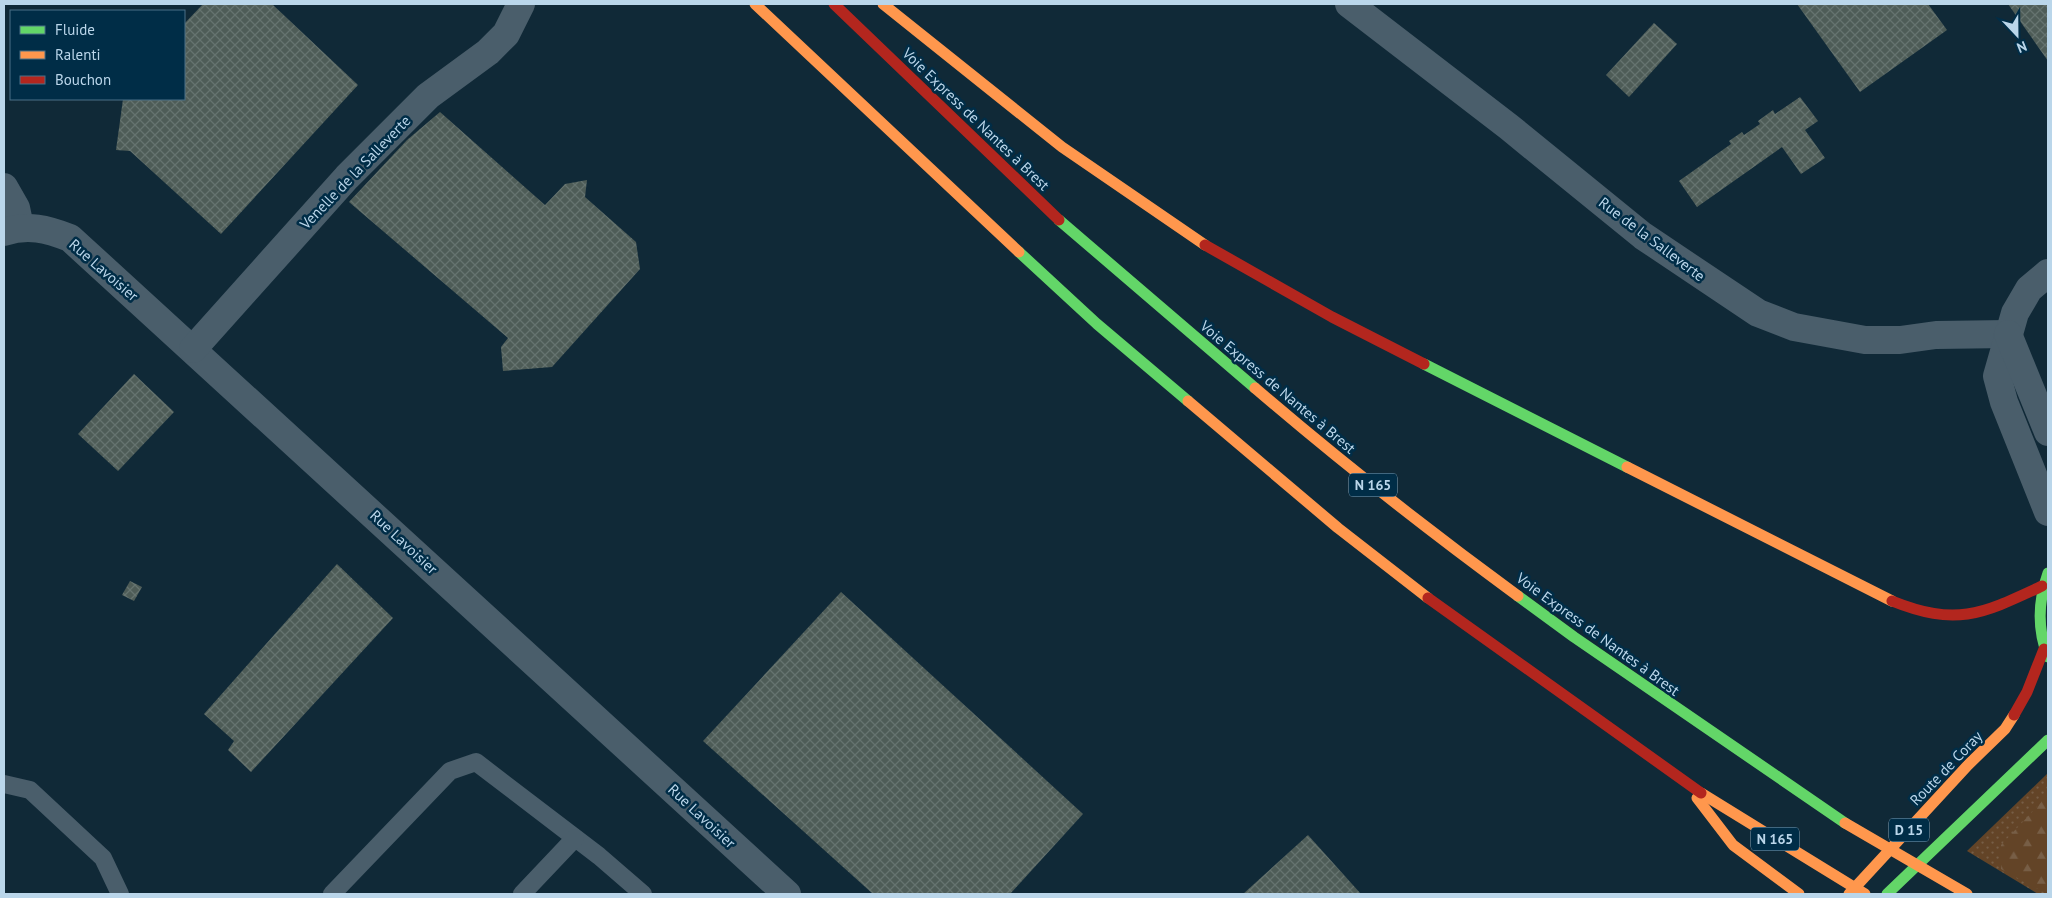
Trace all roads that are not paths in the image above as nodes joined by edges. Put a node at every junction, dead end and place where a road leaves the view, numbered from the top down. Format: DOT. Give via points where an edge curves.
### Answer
graph roads {
  1 [pos="520,4"];
  2 [pos="755,4"];
  3 [pos="834,4"];
  4 [pos="883,4"];
  5 [pos="1349,4"];
  6 [pos="4,187"];
  7 [pos="12,229"];
  8 [pos="2048,273"];
  9 [pos="2008,334"];
  10 [pos="193,349"];
  11 [pos="2048,432"];
  12 [pos="2048,512"];
  13 [pos="2048,573"];
  14 [pos="2042,586"];
  15 [pos="2046,653"];
  16 [pos="2048,740"];
  17 [pos="1685,783"];
  18 [pos="4,784"];
  19 [pos="575,838"];
  20 [pos="120,894"];
  21 [pos="332,894"];
  22 [pos="522,894"];
  23 [pos="643,894"];
  24 [pos="787,894"];
  25 [pos="1799,894"];
  26 [pos="1849,894"];
  27 [pos="1865,894"];
  28 [pos="1887,894"];
  29 [pos="1967,894"];
  1 -- 10 [label="street, Venelle de la Salleverte" via="506,34 488,52 428,96 347,177"];
  2 -- 17 [label="main road, N 165" via="1097,324 1338,528 1446,612"];
  3 -- 29 [label="main road, Voie Express de Nantes à Brest / N 165" via="1067,227 1315,439 1430,530 1574,637 1740,752 1854,829"];
  4 -- 14 [label="main road" via="1062,147 1192,237 1332,317 1884,598 1932,616 1968,617"];
  5 -- 9 [label="street, Rue de la Salleverte" via="1643,236 1758,313 1794,326 1865,340"];
  6 -- 7 [label="street" via="16,208"];
  7 -- 10 [label="street, Rue Lavoisier" via="47,229 70,238"];
  8 -- 9 [label="street" via="2029,288"];
  9 -- 11 [label="street"];
  9 -- 12 [label="street" via="1997,376 2004,402"];
  10 -- 24 [label="street, Rue Lavoisier"];
  13 -- 14 [label="main road"];
  14 -- 15 [label="main road" via="2039,618"];
  15 -- 26 [label="main road, Route de Coray / D 15" via="2005,729"];
  16 -- 28 [label="main road, D 15"];
  17 -- 25 [label="main road" via="1733,845"];
  17 -- 27 [label="main road, N 165"];
  18 -- 20 [label="lane" via="30,790 52,810 102,858"];
  19 -- 21 [label="lane" via="476,762 450,771"];
  19 -- 22 [label="lane"];
  19 -- 23 [label="lane"];
}
